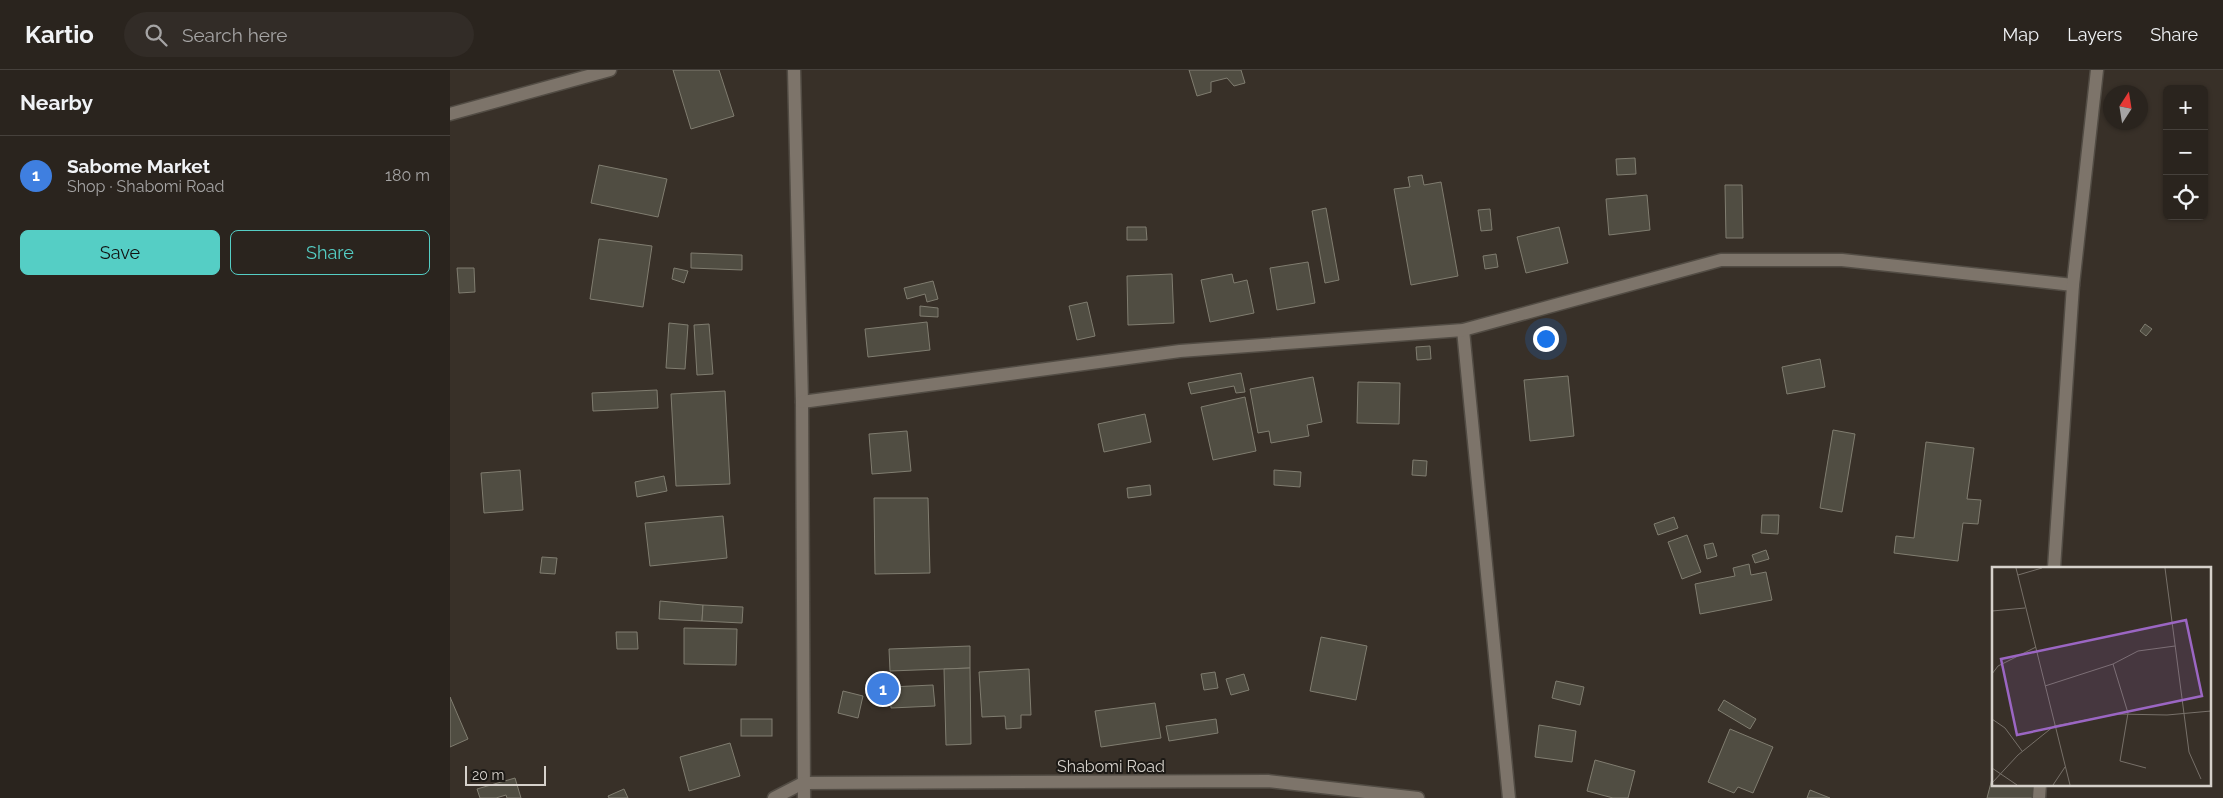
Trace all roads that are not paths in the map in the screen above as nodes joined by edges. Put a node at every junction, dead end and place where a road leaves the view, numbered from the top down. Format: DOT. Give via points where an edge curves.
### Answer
graph roads {
  1 [pos="610,70"];
  2 [pos="794,70"];
  3 [pos="2097,70"];
  4 [pos="450,114"];
  5 [pos="2073,285"];
  6 [pos="1462,330"];
  7 [pos="802,402"];
  8 [pos="2054,567"];
  9 [pos="803,783"];
  10 [pos="774,798"];
  11 [pos="804,798"];
  12 [pos="1418,798"];
  13 [pos="1509,798"];
  1 -- 4 [label="street"];
  2 -- 7 [label="street"];
  3 -- 5 [label="street"];
  5 -- 6 [label="street" via="1842,260 1721,260"];
  5 -- 8 [label="street"];
  6 -- 7 [label="street" via="1180,352"];
  6 -- 13 [label="street"];
  7 -- 9 [label="street"];
  9 -- 10 [label="street"];
  9 -- 11 [label="street"];
  9 -- 12 [label="street, Shabomi Road" via="1268,781"];
}
